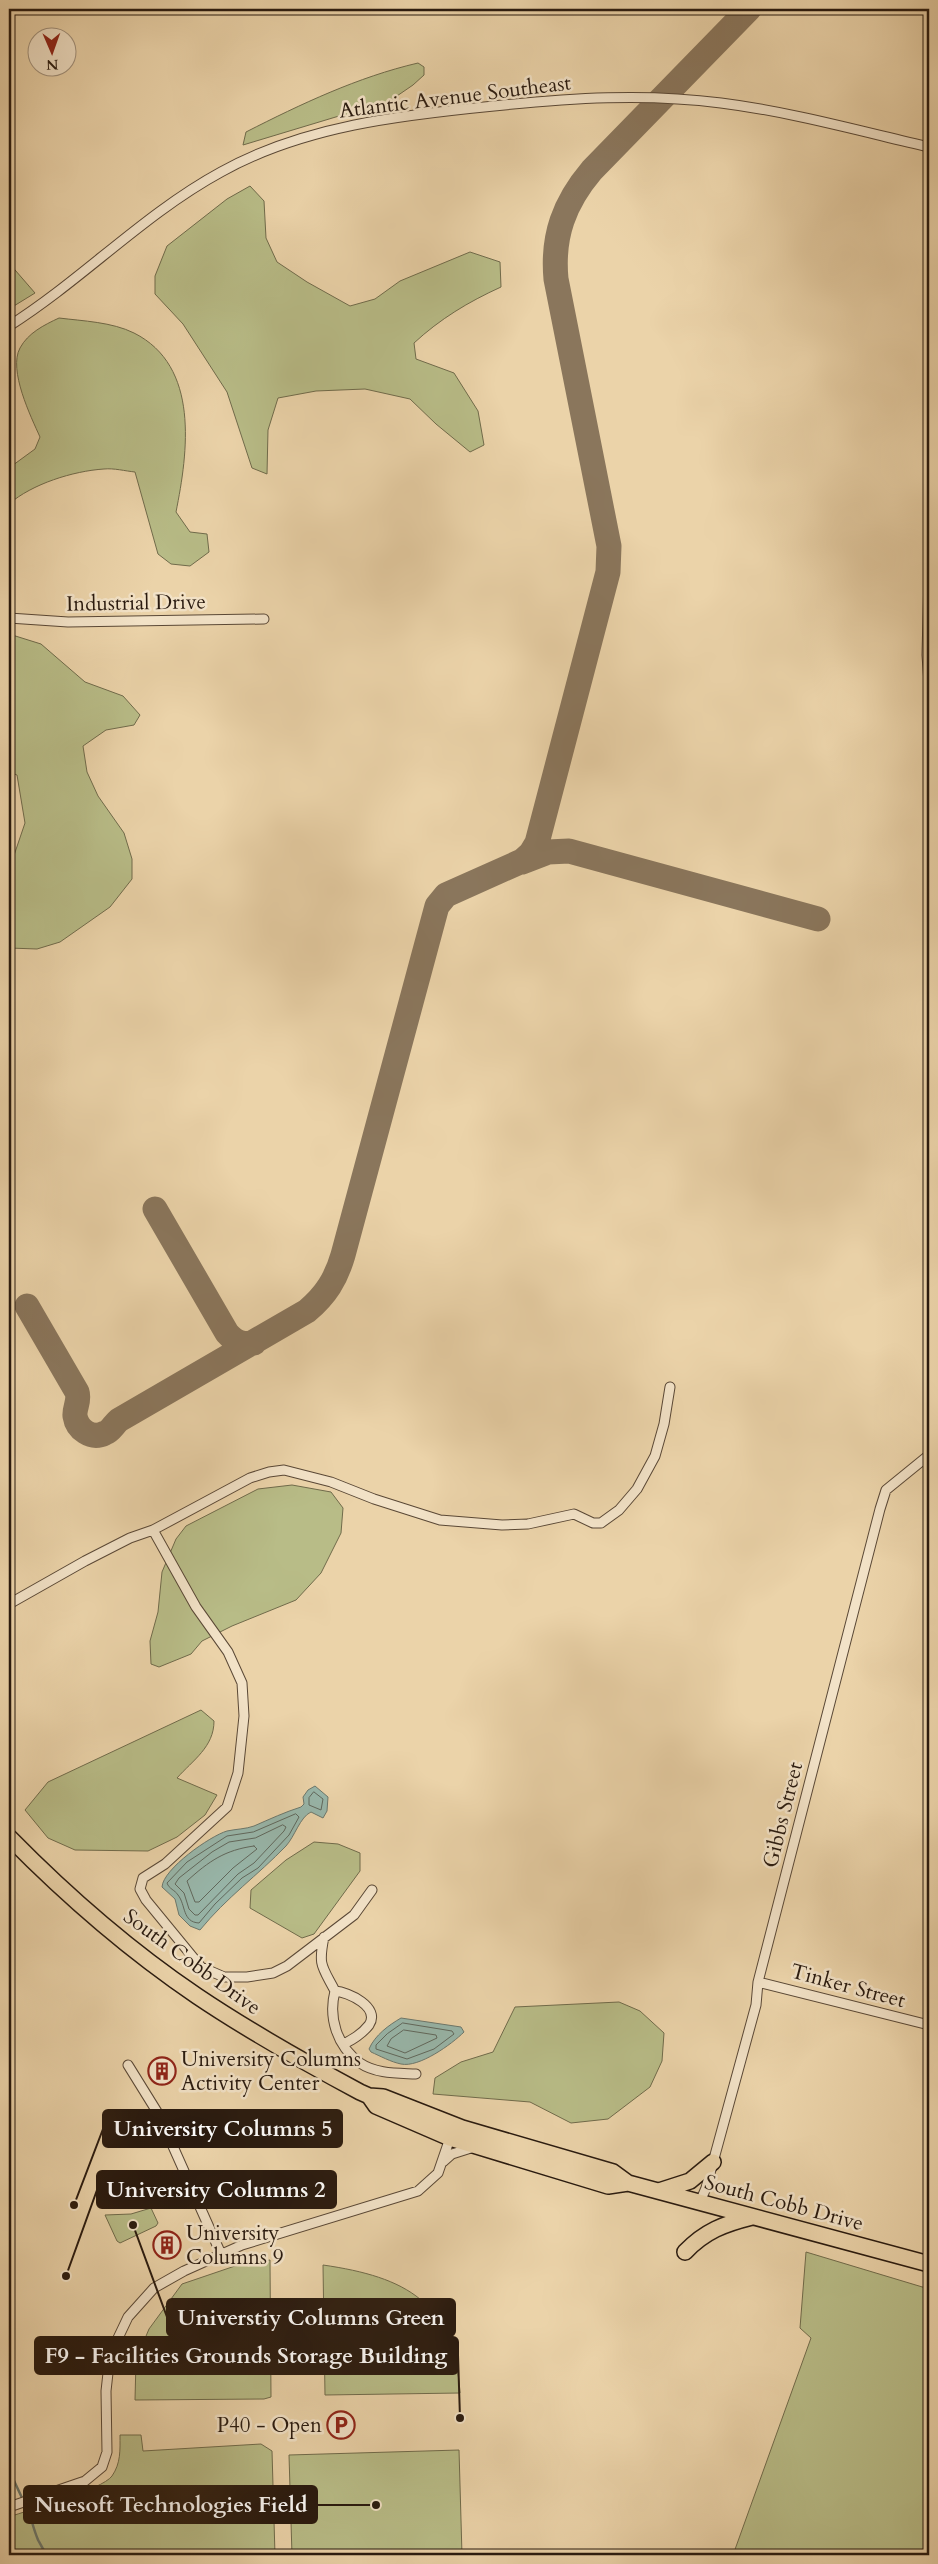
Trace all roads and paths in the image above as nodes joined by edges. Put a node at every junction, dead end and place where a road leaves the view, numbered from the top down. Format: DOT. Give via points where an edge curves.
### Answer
graph roads {
  1 [pos="929,147"];
  2 [pos="9,326"];
  3 [pos="929,576"];
  4 [pos="9,618"];
  5 [pos="264,619"];
  6 [pos="929,683"];
  7 [pos="670,1387"];
  8 [pos="929,1455"];
  9 [pos="153,1530"];
  10 [pos="9,1604"];
  11 [pos="9,1837"];
  12 [pos="372,1890"];
  13 [pos="324,1937"];
  14 [pos="758,1982"];
  15 [pos="335,1991"];
  16 [pos="929,2025"];
  17 [pos="344,2044"];
  18 [pos="128,2065"];
  19 [pos="416,2074"];
  20 [pos="456,2133"];
  21 [pos="475,2146"];
  22 [pos="443,2162"];
  23 [pos="713,2162"];
  24 [pos="628,2183"];
  25 [pos="659,2191"];
  26 [pos="700,2202"];
  27 [pos="754,2217"];
  28 [pos="685,2252"];
  29 [pos="221,2254"];
  30 [pos="929,2264"];
  31 [pos="9,2508"];
  1 -- 2 [label="street, Atlantic Avenue Southeast" via="783,112 663,97 548,100 342,128 270,149 220,172 178,198 59,292"];
  3 -- 6 [label="street"];
  4 -- 5 [label="street, Industrial Drive" via="68,622"];
  7 -- 9 [label="street" via="655,1456 637,1489 619,1510 601,1523 593,1523 574,1514 528,1524 440,1520 331,1482 284,1470 250,1478"];
  8 -- 14 [label="street, Gibbs Street" via="886,1490"];
  9 -- 10 [label="street" via="85,1560"];
  9 -- 13 [label="street" via="196,1607 228,1652 242,1683 244,1716 238,1773 227,1806 165,1864 143,1878 140,1889 193,1959 211,1973 224,1977 273,1973"];
  11 -- 20 [label="main road, South Cobb Drive" via="90,1913 168,1976 281,2049 369,2096 383,2097"];
  12 -- 13 [label="street" via="354,1915"];
  13 -- 15 [label="street" via="320,1961"];
  14 -- 16 [label="street, Tinker Street"];
  14 -- 23 [label="street, Gibbs Street" via="756,2005"];
  15 -- 17 [label="street" via="334,2024 336,2034"];
  15 -- 17 [label="street" via="366,2005 371,2018 370,2024 357,2037"];
  17 -- 19 [label="street" via="361,2063 393,2073"];
  18 -- 29 [label="street" via="154,2107"];
  20 -- 21 [label="main road, South Cobb Drive"];
  20 -- 22 [label="street" via="444,2152"];
  20 -- 24 [label="main road, South Cobb Drive" via="613,2172"];
  21 -- 22 [label="street" via="452,2154"];
  21 -- 24 [label="main road, South Cobb Drive" via="608,2186"];
  22 -- 29 [label="street" via="432,2181 412,2194"];
  23 -- 25 [label="main road" via="690,2181"];
  23 -- 26 [label="street, Gibbs Street"];
  24 -- 25 [label="main road, South Cobb Drive"];
  25 -- 26 [label="main road, South Cobb Drive"];
  26 -- 27 [label="main road, South Cobb Drive"];
  27 -- 28 [label="main road" via="712,2229"];
  27 -- 30 [label="main road, South Cobb Drive"];
  29 -- 31 [label="street" via="154,2288 128,2317 114,2345 107,2373 105,2461 102,2468 91,2478"];
}
